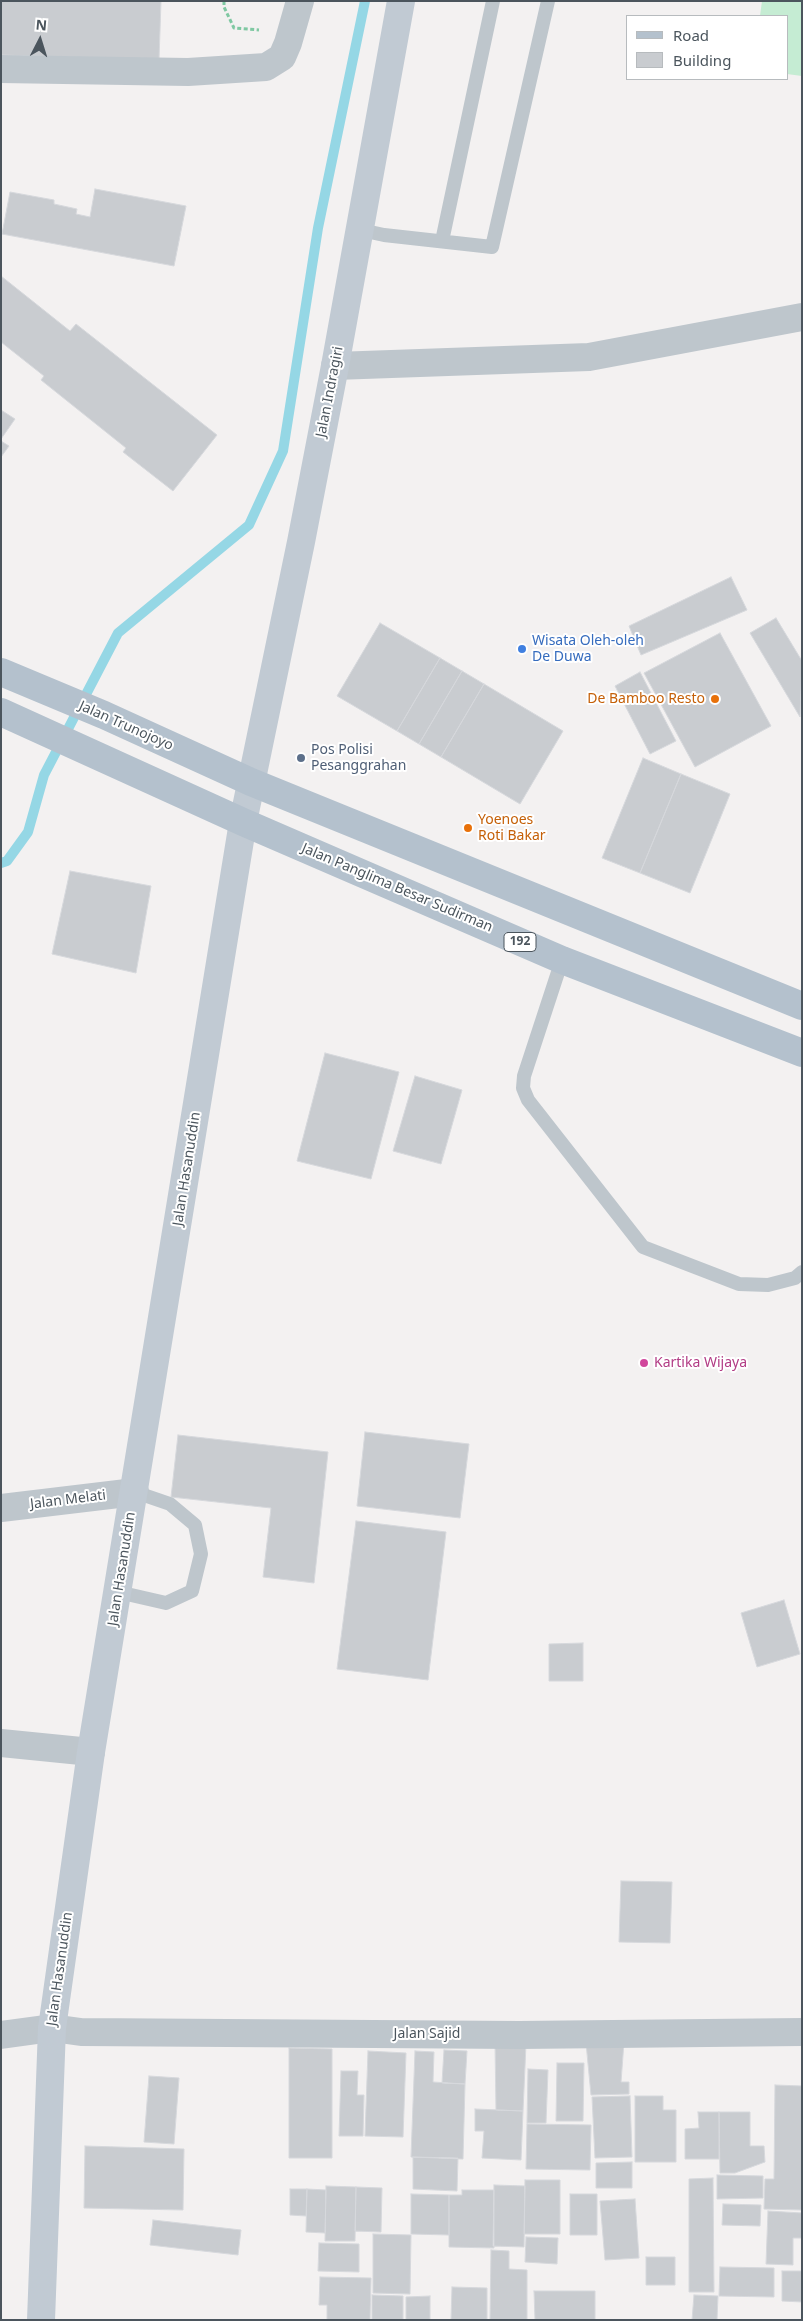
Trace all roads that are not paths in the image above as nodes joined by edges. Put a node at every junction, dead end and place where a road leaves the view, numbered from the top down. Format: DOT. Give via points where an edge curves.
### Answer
graph roads {
  1 [pos="300,1"];
  2 [pos="401,1"];
  3 [pos="493,1"];
  4 [pos="548,1"];
  5 [pos="1,69"];
  6 [pos="361,230"];
  7 [pos="442,241"];
  8 [pos="802,316"];
  9 [pos="335,366"];
  10 [pos="1,672"];
  11 [pos="1,712"];
  12 [pos="251,782"];
  13 [pos="243,822"];
  14 [pos="562,960"];
  15 [pos="802,1006"];
  16 [pos="802,1053"];
  17 [pos="802,1272"];
  18 [pos="135,1492"];
  19 [pos="1,1508"];
  20 [pos="118,1592"];
  21 [pos="1,1743"];
  22 [pos="91,1752"];
  23 [pos="52,2028"];
  24 [pos="802,2032"];
  25 [pos="1,2035"];
  26 [pos="42,2320"];
  1 -- 5 [label="street" via="282,57 266,67 188,72"];
  2 -- 6 [label="main road, Jalan Indragiri"];
  3 -- 7 [label="lane"];
  4 -- 7 [label="lane" via="494,245"];
  6 -- 7 [label="lane"];
  6 -- 9 [label="main road, Jalan Indragiri"];
  8 -- 9 [label="street" via="589,357"];
  9 -- 12 [label="main road, Jalan Indragiri"];
  10 -- 12 [label="main road, Jalan Trunojoyo"];
  11 -- 13 [label="main road, 192"];
  12 -- 13 [label="main road, Jalan Indragiri"];
  12 -- 15 [label="main road"];
  13 -- 14 [label="main road, Jalan Panglima Besar Sudirman / 192"];
  13 -- 18 [label="main road, Jalan Hasanuddin"];
  14 -- 16 [label="main road, Jalan Panglima Besar Sudirman / 192"];
  14 -- 17 [label="lane" via="524,1076 523,1088 528,1100 643,1247 740,1284 768,1285 794,1278"];
  18 -- 19 [label="street, Jalan Melati"];
  18 -- 20 [label="main road, Jalan Hasanuddin"];
  18 -- 20 [label="lane" via="170,1504 195,1525 201,1554 192,1591 166,1603"];
  20 -- 22 [label="main road, Jalan Hasanuddin"];
  21 -- 22 [label="street"];
  22 -- 23 [label="main road, Jalan Hasanuddin"];
  23 -- 24 [label="street, Jalan Sajid" via="81,2032 518,2035"];
  23 -- 25 [label="street, Jalan Sajid"];
  23 -- 26 [label="main road, Jalan Hasanuddin"];
}
